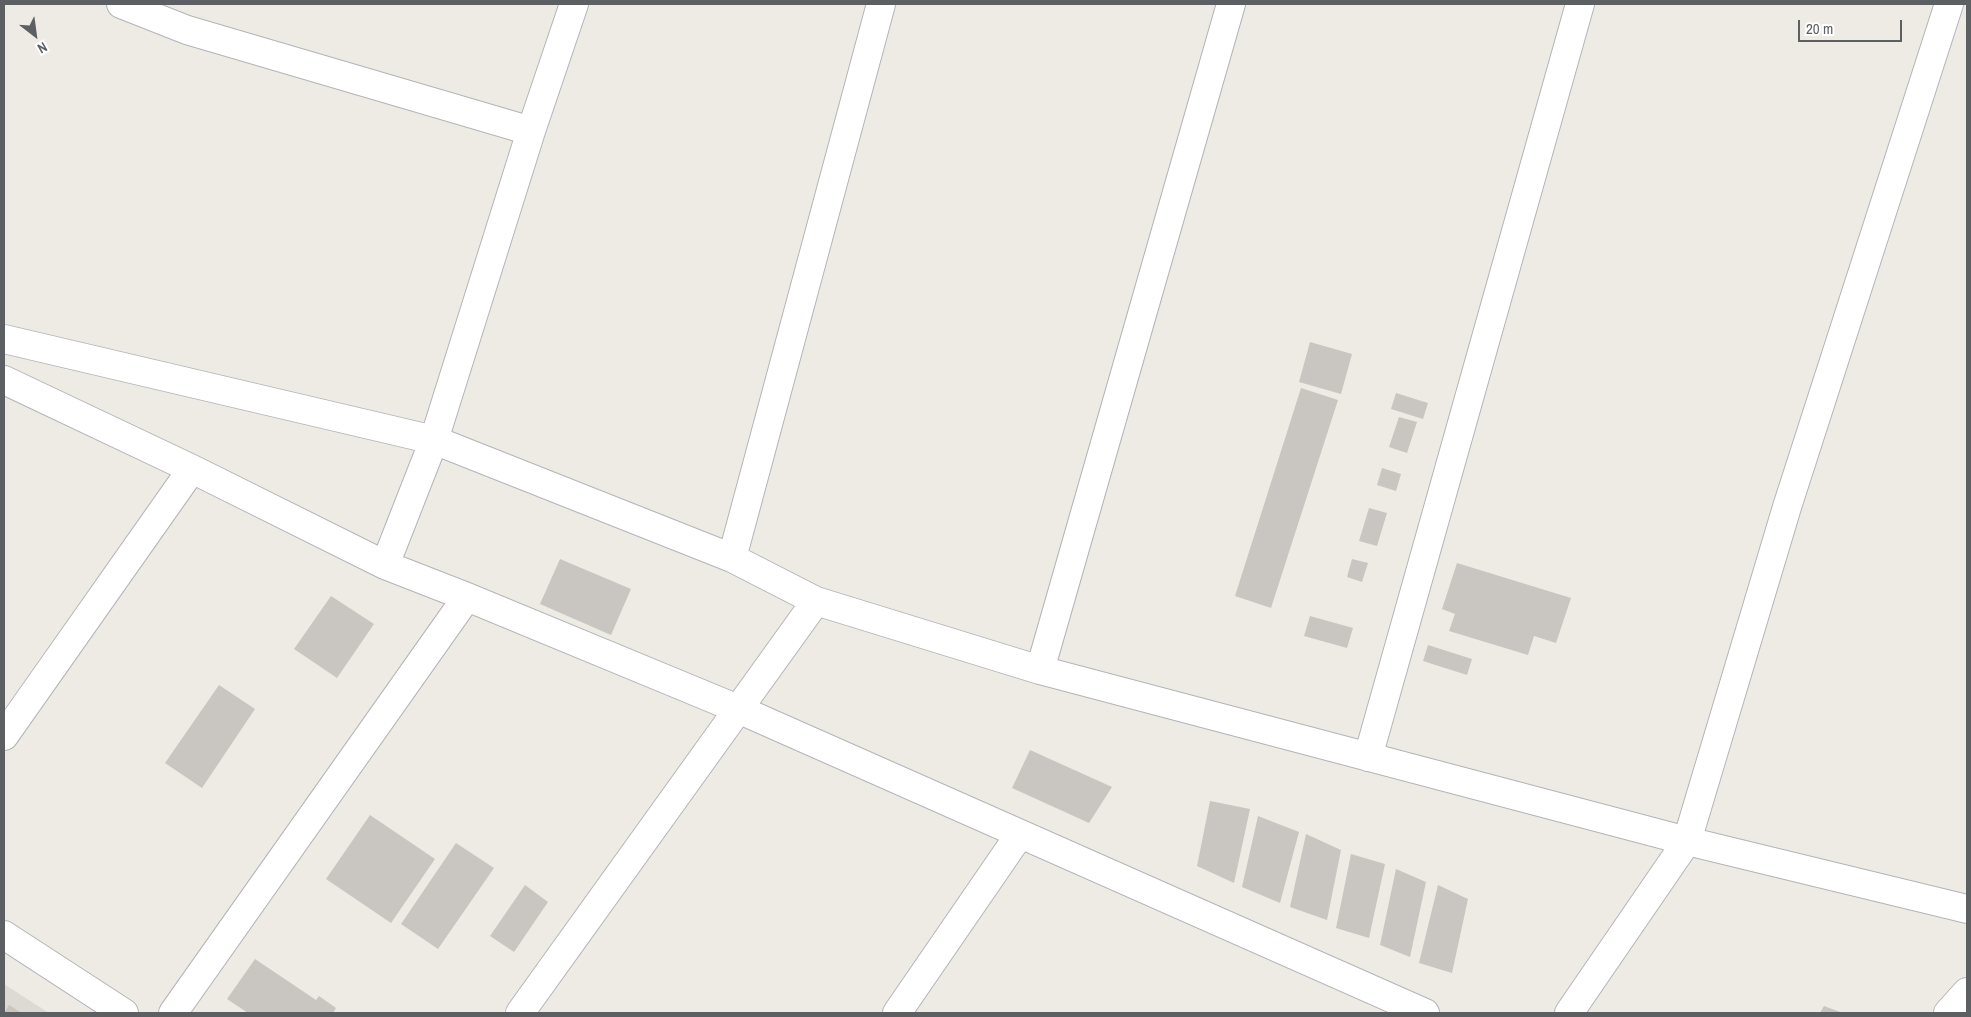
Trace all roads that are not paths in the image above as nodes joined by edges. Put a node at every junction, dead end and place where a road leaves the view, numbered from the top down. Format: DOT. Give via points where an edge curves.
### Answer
graph roads {
  1 [pos="121,4"];
  2 [pos="574,4"];
  3 [pos="881,4"];
  4 [pos="1231,4"];
  5 [pos="1580,4"];
  6 [pos="1949,4"];
  7 [pos="531,131"];
  8 [pos="4,339"];
  9 [pos="4,380"];
  10 [pos="434,440"];
  11 [pos="192,469"];
  12 [pos="732,558"];
  13 [pos="386,566"];
  14 [pos="467,597"];
  15 [pos="816,601"];
  16 [pos="1040,670"];
  17 [pos="738,709"];
  18 [pos="4,736"];
  19 [pos="1368,757"];
  20 [pos="1020,834"];
  21 [pos="1688,841"];
  22 [pos="1967,909"];
  23 [pos="4,935"];
  24 [pos="1967,992"];
  25 [pos="124,1013"];
  26 [pos="173,1013"];
  27 [pos="520,1013"];
  28 [pos="897,1013"];
  29 [pos="1425,1013"];
  30 [pos="1569,1013"];
  31 [pos="1948,1013"];
  1 -- 7 [label="street" via="186,30"];
  2 -- 7 [label="street"];
  3 -- 12 [label="street"];
  4 -- 16 [label="street"];
  5 -- 19 [label="street"];
  6 -- 21 [label="street" via="1787,507"];
  7 -- 10 [label="street"];
  8 -- 10 [label="street"];
  9 -- 11 [label="street"];
  10 -- 12 [label="street"];
  10 -- 13 [label="street"];
  11 -- 13 [label="street"];
  11 -- 18 [label="street"];
  12 -- 15 [label="street"];
  13 -- 14 [label="street"];
  14 -- 17 [label="street"];
  14 -- 26 [label="street"];
  15 -- 16 [label="street"];
  15 -- 17 [label="street"];
  16 -- 19 [label="street"];
  17 -- 20 [label="street"];
  17 -- 27 [label="street"];
  19 -- 21 [label="street"];
  20 -- 28 [label="street"];
  20 -- 29 [label="street"];
  21 -- 22 [label="street"];
  21 -- 30 [label="street"];
  23 -- 25 [label="street"];
  24 -- 31 [label="street"];
}
